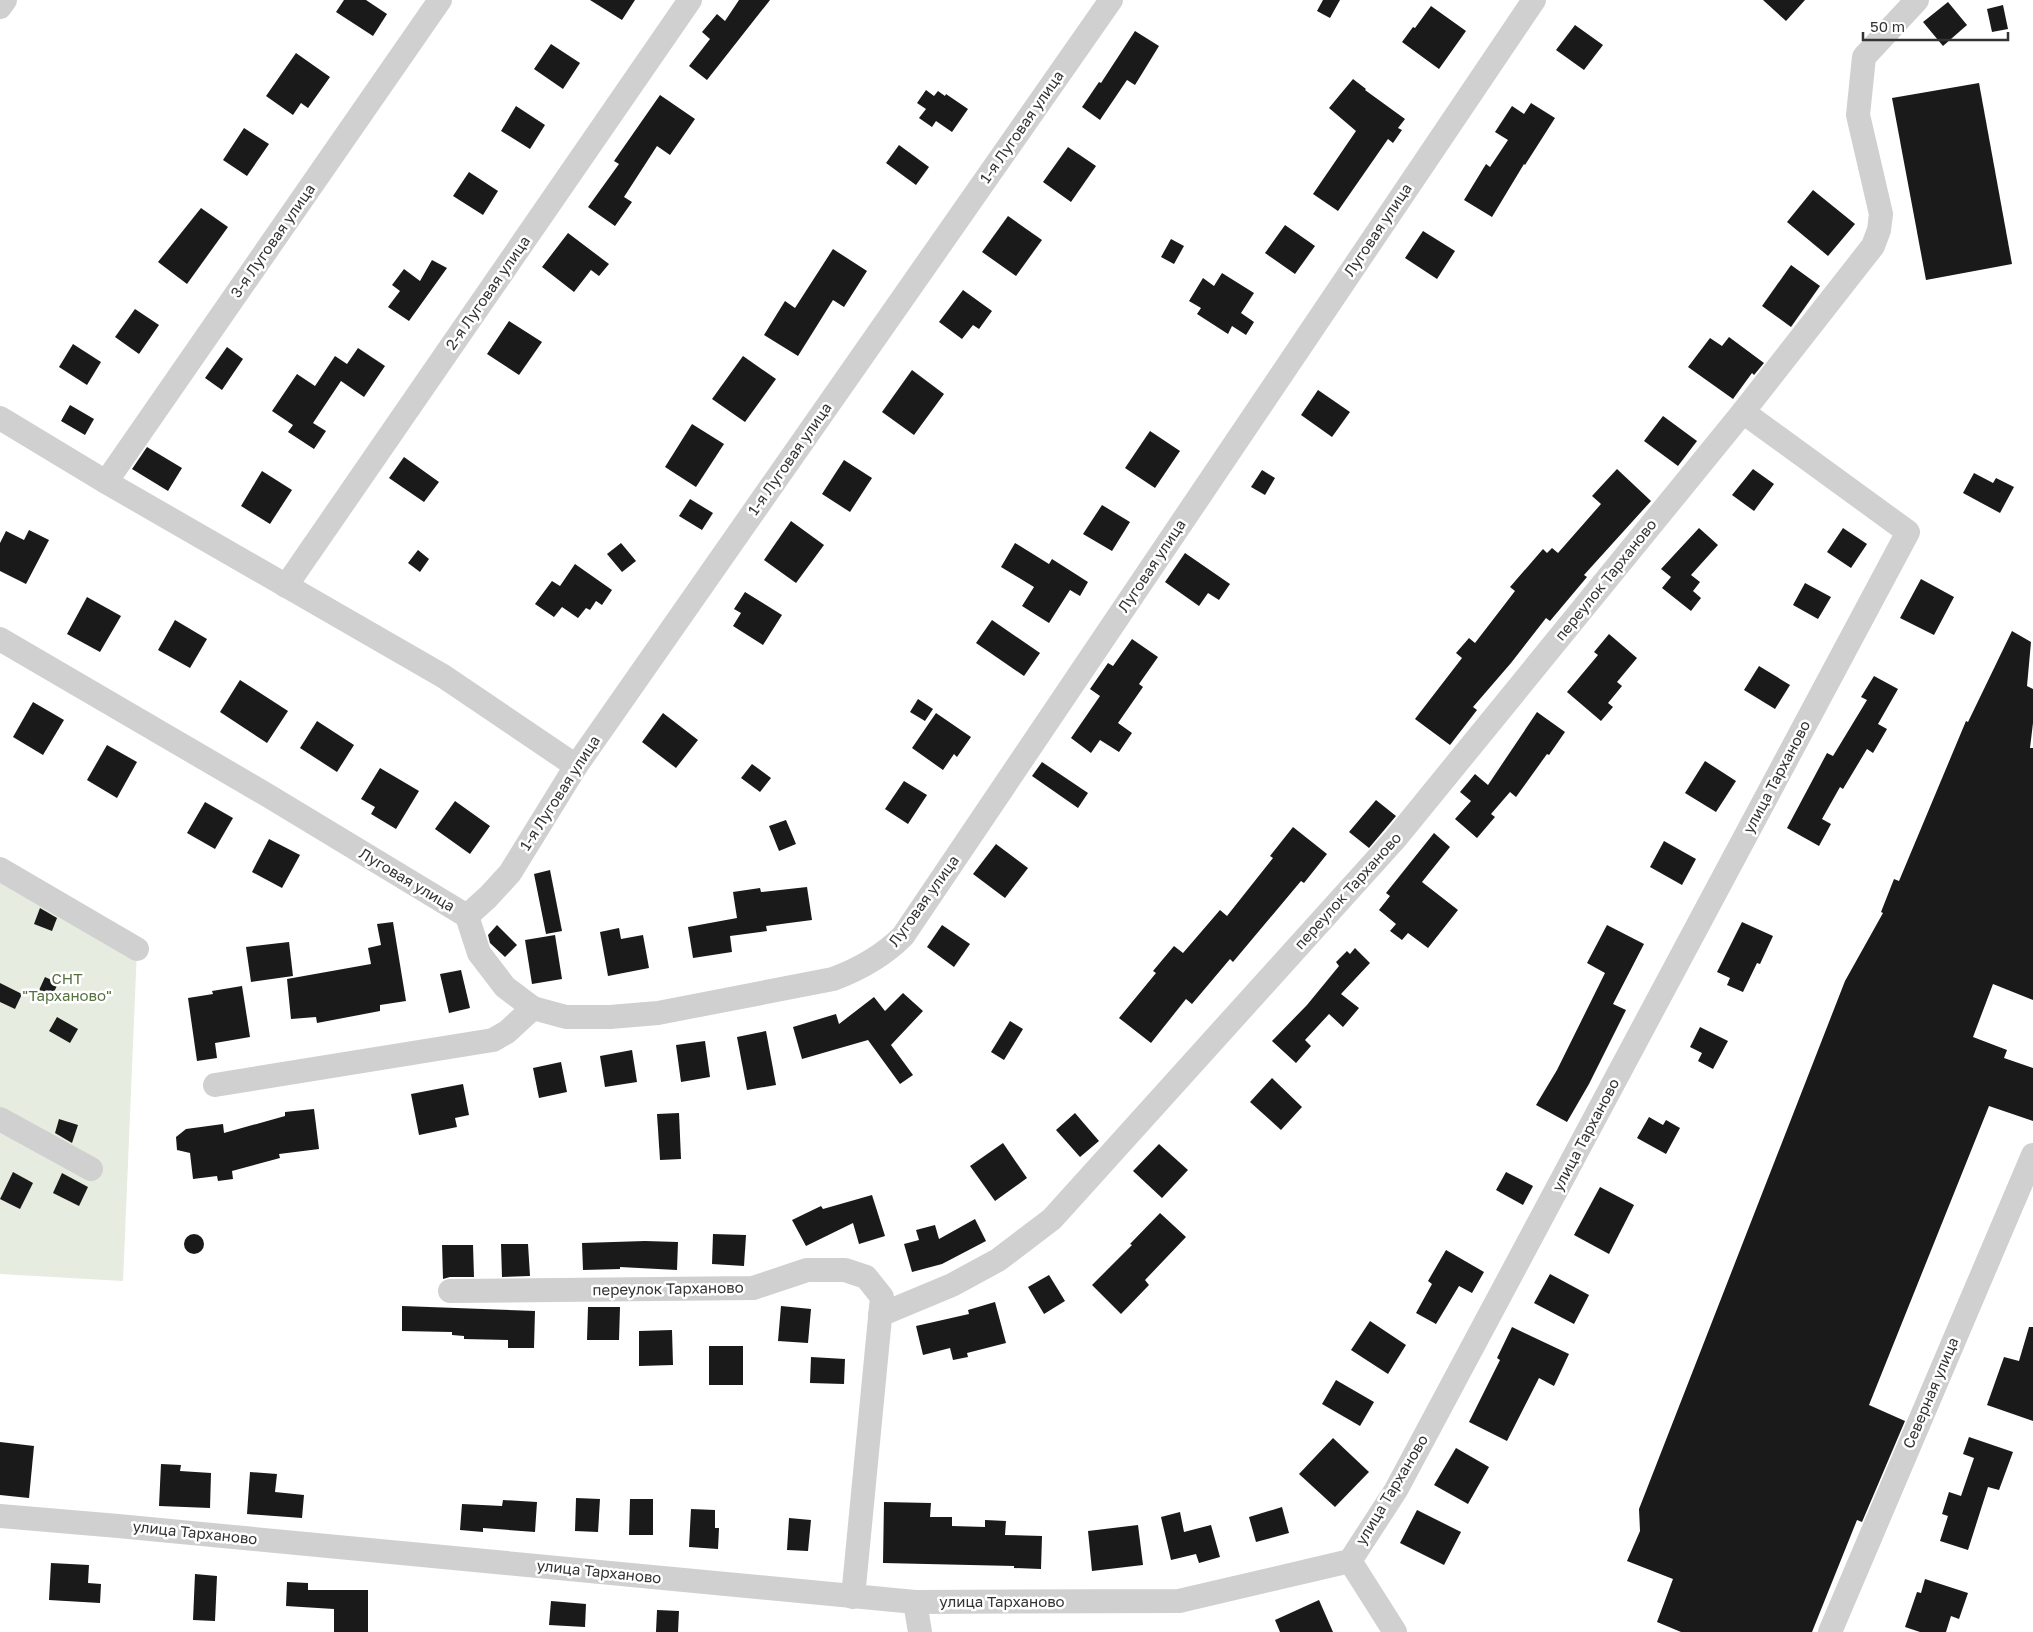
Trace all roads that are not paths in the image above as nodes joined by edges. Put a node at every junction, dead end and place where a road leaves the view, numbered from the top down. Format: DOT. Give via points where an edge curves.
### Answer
graph roads {
  1 [pos="5,0"];
  2 [pos="440,0"];
  3 [pos="690,0"];
  4 [pos="1111,0"];
  5 [pos="1534,0"];
  6 [pos="1917,0"];
  7 [pos="0,7"];
  8 [pos="1743,412"];
  9 [pos="0,418"];
  10 [pos="106,482"];
  11 [pos="286,586"];
  12 [pos="0,639"];
  13 [pos="576,766"];
  14 [pos="0,869"];
  15 [pos="467,916"];
  16 [pos="137,949"];
  17 [pos="533,1008"];
  18 [pos="215,1085"];
  19 [pos="0,1119"];
  20 [pos="2033,1155"];
  21 [pos="91,1168"];
  22 [pos="450,1291"];
  23 [pos="880,1315"];
  24 [pos="0,1516"];
  25 [pos="1350,1561"];
  26 [pos="853,1597"];
  27 [pos="915,1602"];
  28 [pos="920,1632"];
  29 [pos="1395,1632"];
  30 [pos="1830,1632"];
  1 -- 7 [label="street"];
  2 -- 10 [label="street, 3-я Луговая улица"];
  3 -- 11 [label="street, 2-я Луговая улица"];
  4 -- 13 [label="street, 1-я Луговая улица"];
  5 -- 17 [label="street, Луговая улица" via="909,928 888,951 854,972 833,979 658,1013 566,1017"];
  6 -- 8 [label="street, переулок Тарханово" via="1864,57 1858,115 1880,214 1873,246"];
  8 -- 23 [label="street, переулок Тарханово" via="1396,838 1052,1219 998,1260 952,1285"];
  8 -- 25 [label="street, улица Тарханово" via="1908,532 1396,1490"];
  9 -- 10 [label="street"];
  10 -- 11 [label="street"];
  11 -- 13 [label="street" via="443,676"];
  12 -- 15 [label="street, Луговая улица"];
  13 -- 15 [label="street, 1-я Луговая улица" via="510,873"];
  14 -- 16 [label="street"];
  15 -- 17 [label="street, Луговая улица" via="479,954 505,987"];
  17 -- 18 [label="street" via="493,1040"];
  19 -- 21 [label="street"];
  20 -- 30 [label="street, Северная улица"];
  22 -- 23 [label="street, переулок Тарханово" via="753,1288 806,1270 845,1270 866,1277 882,1297"];
  23 -- 26 [label="street"];
  24 -- 26 [label="street, улица Тарханово"];
  25 -- 27 [label="street, улица Тарханово" via="1179,1600"];
  25 -- 29 [label="street"];
  26 -- 27 [label="street, улица Тарханово"];
  27 -- 28 [label="street"];
}
